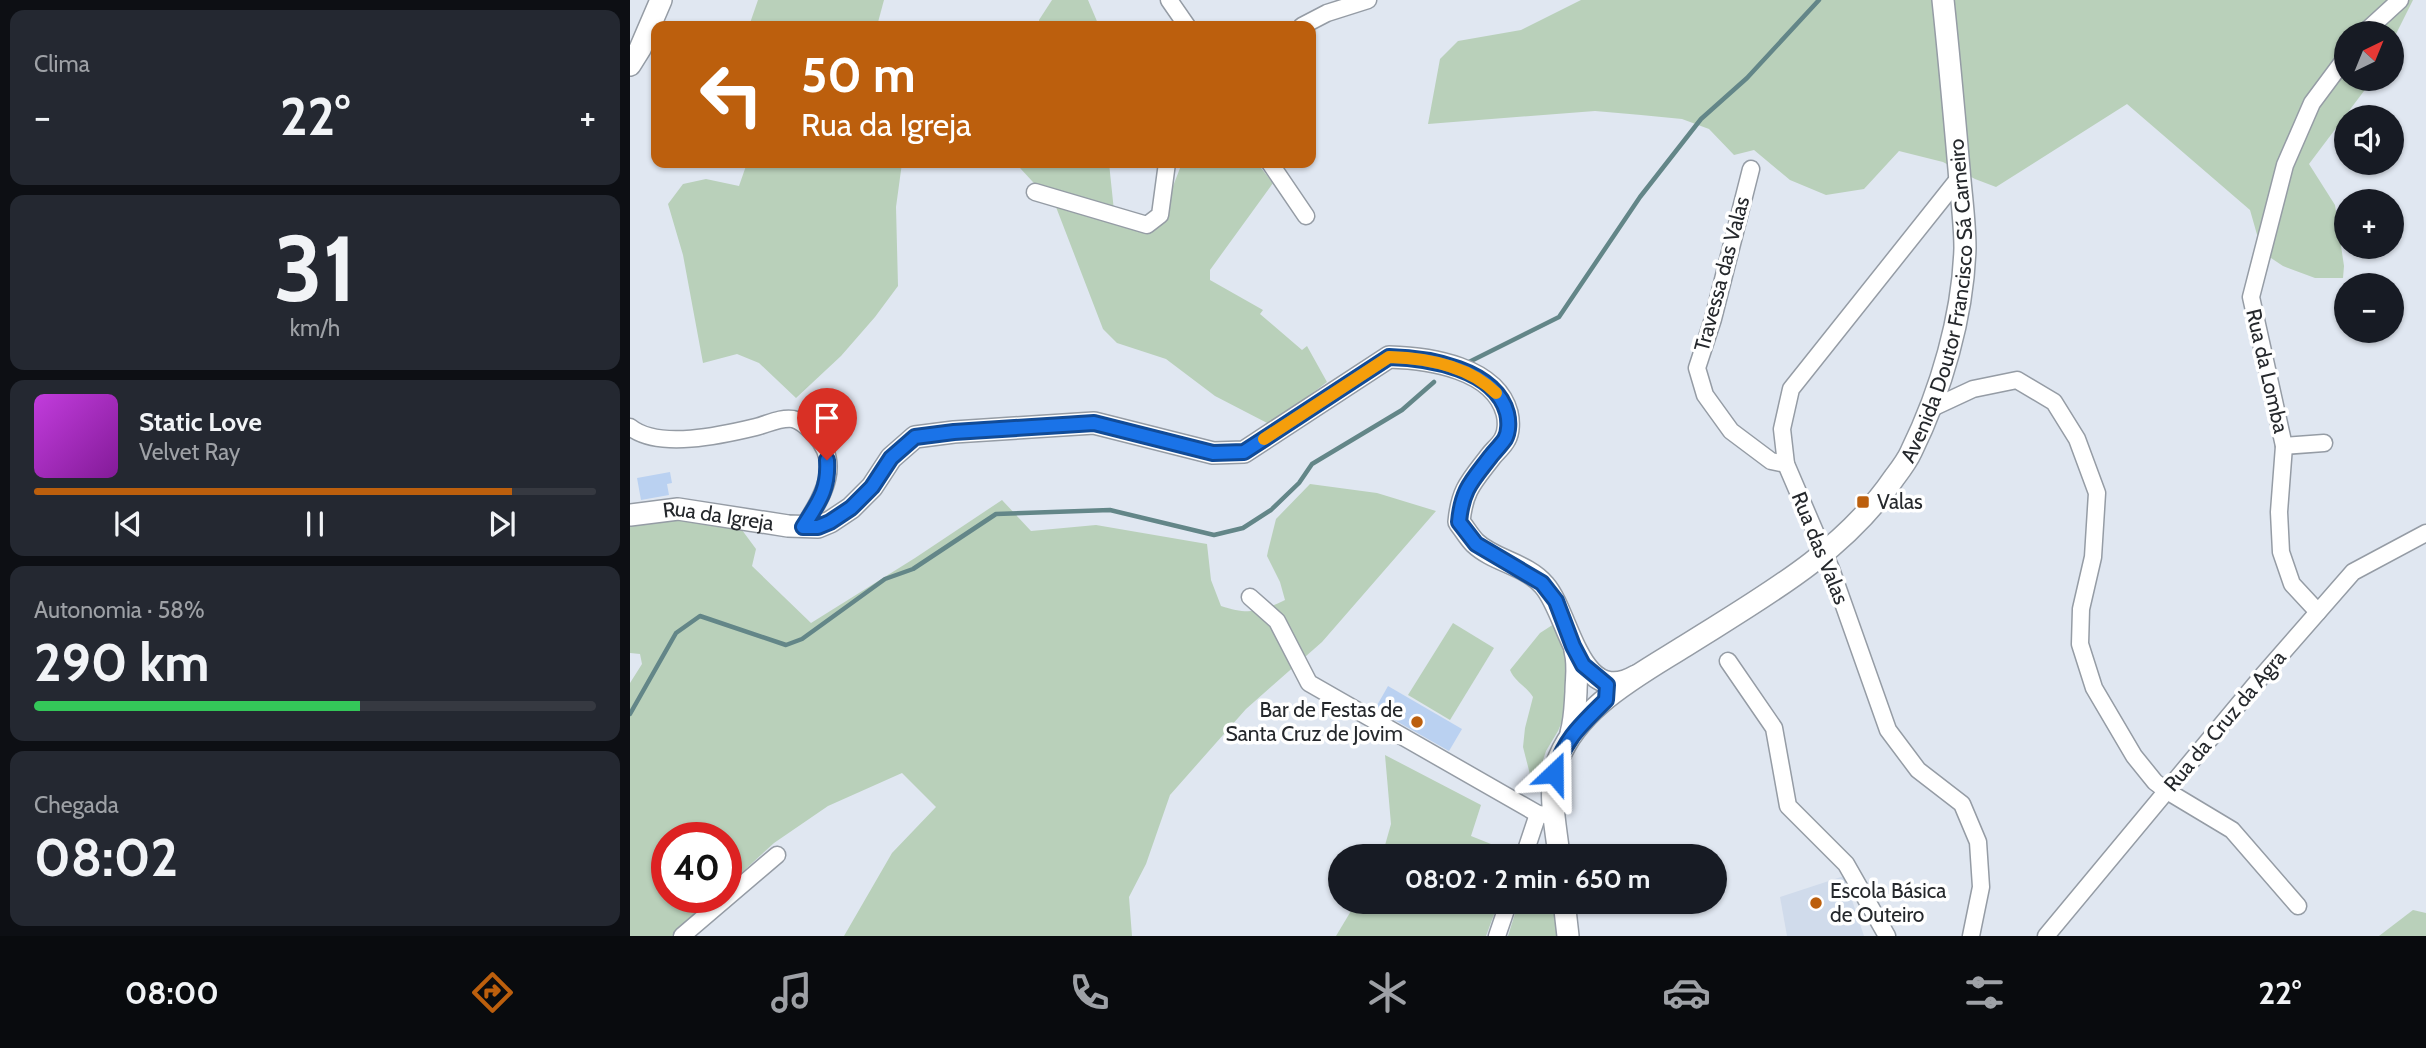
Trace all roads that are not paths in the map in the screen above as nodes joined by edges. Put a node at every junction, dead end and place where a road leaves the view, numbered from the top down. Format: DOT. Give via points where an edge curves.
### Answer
graph roads {
  1 [pos="661,0"];
  2 [pos="1170,0"];
  3 [pos="1368,0"];
  4 [pos="1943,0"];
  5 [pos="2400,0"];
  6 [pos="652,21"];
  7 [pos="1183,21"];
  8 [pos="1312,21"];
  9 [pos="2377,21"];
  10 [pos="651,23"];
  11 [pos="630,65"];
  12 [pos="2334,73"];
  13 [pos="1166,168"];
  14 [pos="1273,168"];
  15 [pos="1751,169"];
  16 [pos="1959,178"];
  17 [pos="1035,192"];
  18 [pos="1306,216"];
  19 [pos="1930,409"];
  20 [pos="630,427"];
  21 [pos="2324,443"];
  22 [pos="2284,446"];
  23 [pos="1786,464"];
  24 [pos="630,514"];
  25 [pos="803,527"];
  26 [pos="2426,533"];
  27 [pos="1824,553"];
  28 [pos="1250,597"];
  29 [pos="2318,612"];
  30 [pos="1728,662"];
  31 [pos="1592,691"];
  32 [pos="2167,791"];
  33 [pos="1546,815"];
  34 [pos="1530,844"];
  35 [pos="1555,844"];
  36 [pos="777,855"];
  37 [pos="2298,906"];
  38 [pos="1505,914"];
  39 [pos="1565,914"];
  40 [pos="682,936"];
  41 [pos="1497,936"];
  42 [pos="1568,936"];
  43 [pos="1887,936"];
  44 [pos="1971,936"];
  45 [pos="2046,936"];
  1 -- 6 [label="street"];
  2 -- 7 [label="street"];
  3 -- 8 [label="street"];
  4 -- 16 [label="street, Avenida Doutor Francisco Sá Carneiro"];
  5 -- 9 [label="street"];
  10 -- 11 [label="street"];
  12 -- 22 [label="street, Rua da Lomba" via="2312,103 2285,165 2251,298"];
  13 -- 17 [label="street" via="1160,215 1147,225"];
  14 -- 18 [label="street"];
  15 -- 23 [label="street, Travessa das Valas" via="1697,368 1705,395 1731,431 1771,461"];
  16 -- 19 [label="street, Avenida Doutor Francisco Sá Carneiro" via="1965,247 1957,321"];
  16 -- 23 [label="street, Rua das Valas" via="1791,389 1782,429"];
  19 -- 27 [label="street, Avenida Doutor Francisco Sá Carneiro" via="1910,454 1879,500"];
  19 -- 32 [label="street" via="1973,388 2017,380 2054,402 2060,411 2077,439 2097,493 2080,644 2094,688 2134,756"];
  20 -- 25 [label="street" via="655,438 683,438 730,433 787,419 799,421 818,439 828,473 825,492"];
  21 -- 22 [label="street"];
  22 -- 29 [label="street, Rua da Lomba" via="2278,512 2281,552 2292,584"];
  23 -- 27 [label="street, Rua das Valas"];
  24 -- 25 [label="street, Rua da Igreja" via="678,509"];
  25 -- 31 [label="street, Rua da Igreja" via="818,527 851,508 891,458 915,437 1094,423 1213,453 1244,452 1389,357 1448,365 1484,381 1504,401 1509,421 1506,438 1468,485 1459,522 1476,544 1542,583 1556,601 1578,666"];
  26 -- 29 [label="street, Rua da Cruz da Agra" via="2353,572"];
  27 -- 31 [label="street, Avenida Doutor Francisco Sá Carneiro" via="1779,587 1636,676"];
  27 -- 44 [label="street, Rua das Valas" via="1888,730 1918,770 1962,804 1978,842 1981,887"];
  28 -- 33 [label="street" via="1277,621 1309,683"];
  29 -- 32 [label="street, Rua da Cruz da Agra"];
  30 -- 43 [label="street" via="1774,729 1788,806 1846,864"];
  31 -- 33 [label="street" via="1554,773"];
  32 -- 37 [label="street" via="2232,830"];
  32 -- 45 [label="street, Rua da Cruz da Agra"];
  33 -- 34 [label="street"];
  33 -- 35 [label="street"];
  36 -- 40 [label="street"];
  38 -- 41 [label="street"];
  39 -- 42 [label="street"];
}
